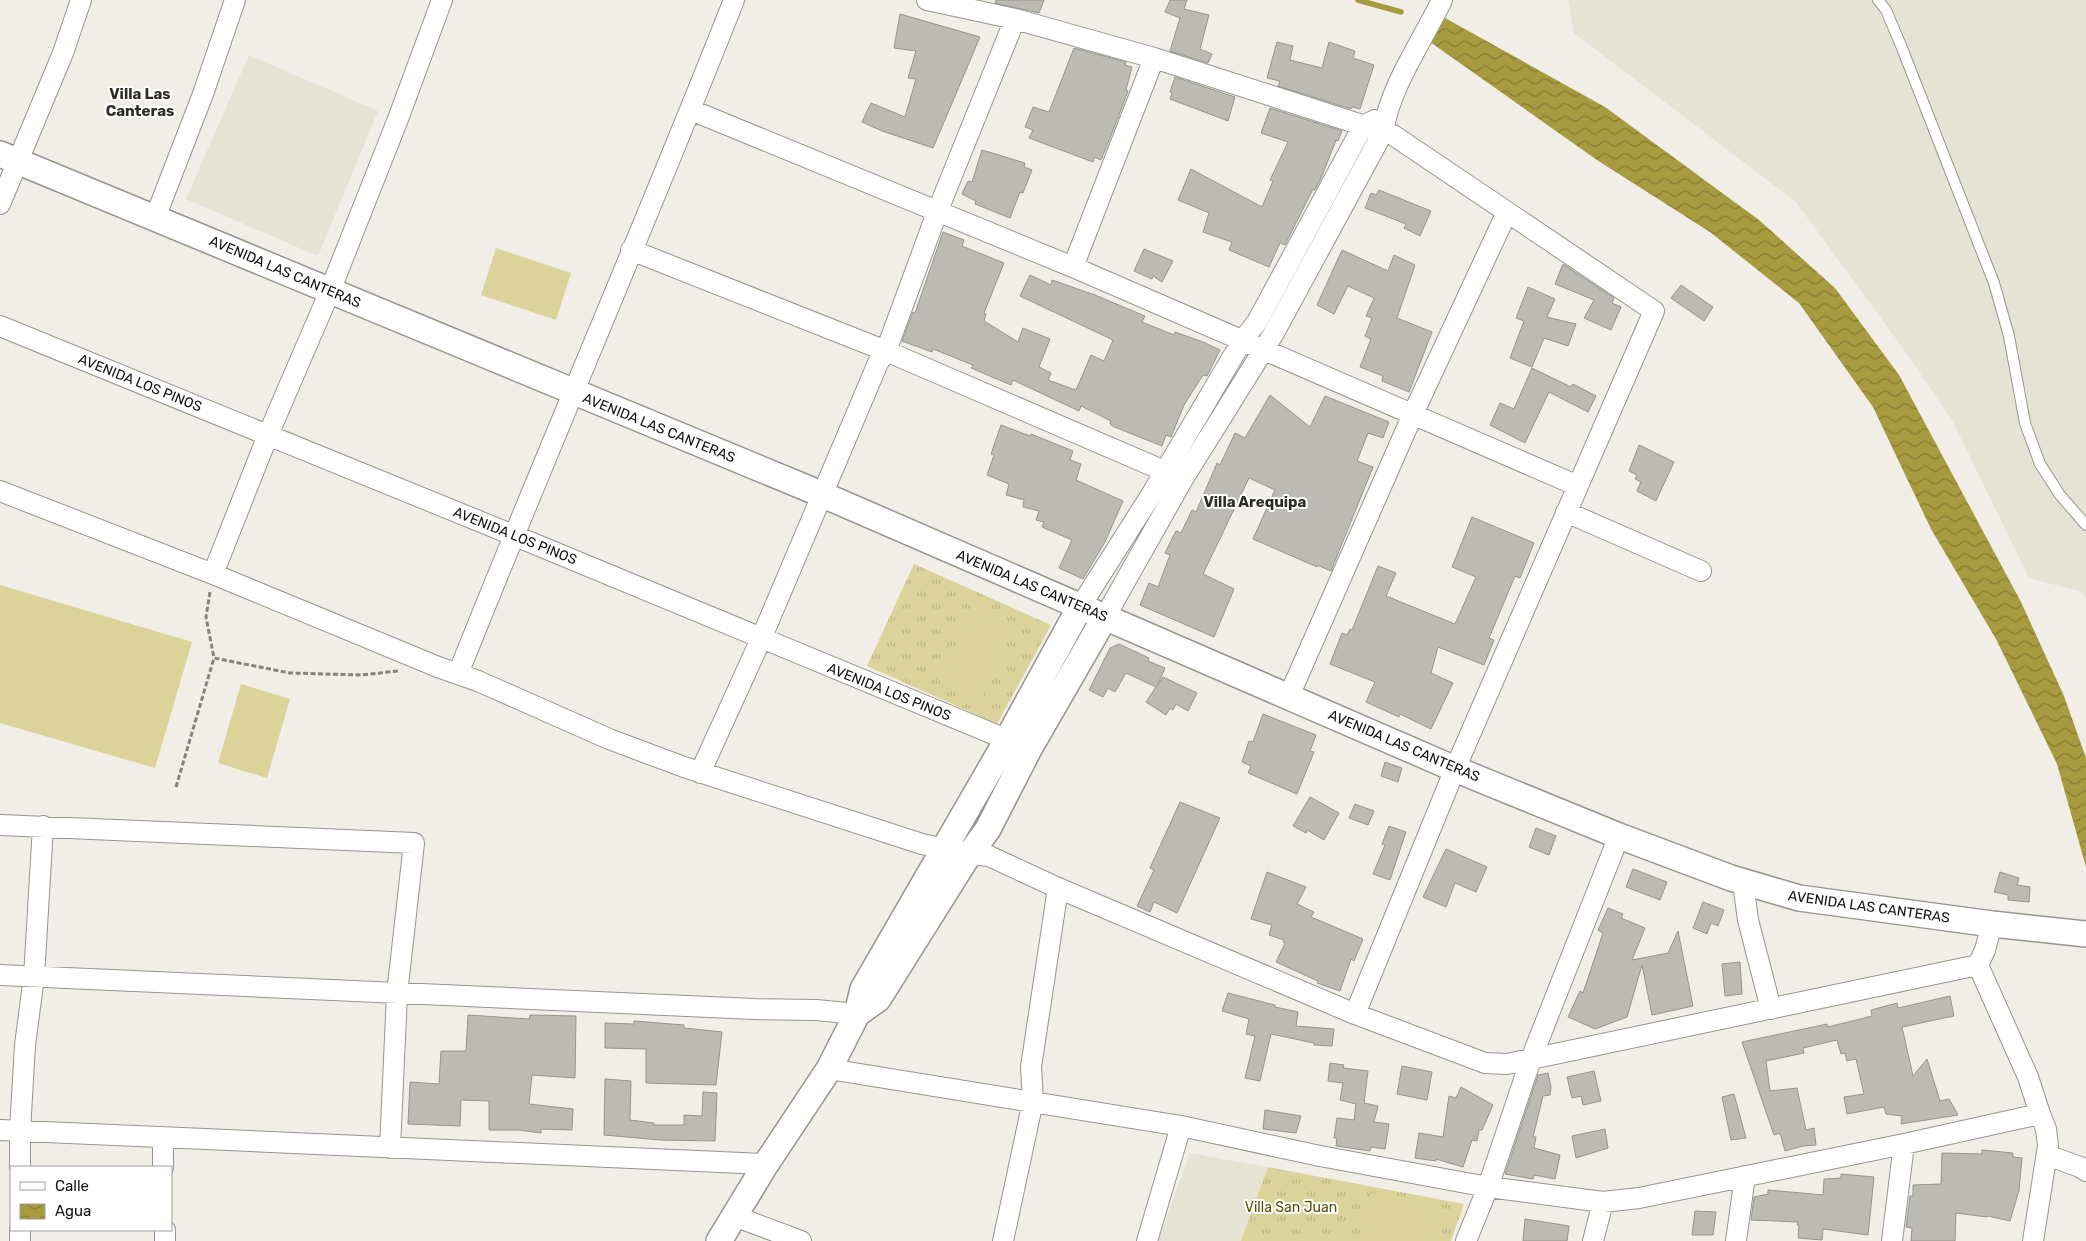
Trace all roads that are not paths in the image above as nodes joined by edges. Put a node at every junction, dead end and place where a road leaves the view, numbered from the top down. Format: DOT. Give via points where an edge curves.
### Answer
graph roads {
  1 [pos="81,0"];
  2 [pos="235,0"];
  3 [pos="442,0"];
  4 [pos="734,0"];
  5 [pos="927,0"];
  6 [pos="1878,0"];
  7 [pos="1442,1"];
  8 [pos="1015,19"];
  9 [pos="1154,58"];
  10 [pos="690,110"];
  11 [pos="1384,124"];
  12 [pos="1363,126"];
  13 [pos="9,157"];
  14 [pos="0,204"];
  15 [pos="938,210"];
  16 [pos="1507,212"];
  17 [pos="155,218"];
  18 [pos="631,250"];
  19 [pos="1073,267"];
  20 [pos="330,291"];
  21 [pos="0,326"];
  22 [pos="1242,341"];
  23 [pos="1262,350"];
  24 [pos="886,351"];
  25 [pos="572,392"];
  26 [pos="1413,414"];
  27 [pos="268,435"];
  28 [pos="1165,471"];
  29 [pos="1183,479"];
  30 [pos="1578,486"];
  31 [pos="0,491"];
  32 [pos="821,494"];
  33 [pos="1566,512"];
  34 [pos="2086,525"];
  35 [pos="513,535"];
  36 [pos="1701,571"];
  37 [pos="213,574"];
  38 [pos="1080,607"];
  39 [pos="1105,618"];
  40 [pos="761,639"];
  41 [pos="458,674"];
  42 [pos="1289,696"];
  43 [pos="1018,744"];
  44 [pos="1456,769"];
  45 [pos="700,773"];
  46 [pos="0,825"];
  47 [pos="43,826"];
  48 [pos="1619,836"];
  49 [pos="945,848"];
  50 [pos="970,854"];
  51 [pos="1743,883"];
  52 [pos="1058,888"];
  53 [pos="1992,924"];
  54 [pos="2086,934"];
  55 [pos="1978,965"];
  56 [pos="0,975"];
  57 [pos="34,977"];
  58 [pos="397,994"];
  59 [pos="1772,1009"];
  60 [pos="857,1014"];
  61 [pos="1355,1014"];
  62 [pos="1530,1060"];
  63 [pos="829,1069"];
  64 [pos="1034,1101"];
  65 [pos="2040,1114"];
  66 [pos="1181,1126"];
  67 [pos="0,1130"];
  68 [pos="20,1131"];
  69 [pos="163,1138"];
  70 [pos="1904,1144"];
  71 [pos="390,1148"];
  72 [pos="2047,1155"];
  73 [pos="766,1164"];
  74 [pos="20,1166"];
  75 [pos="163,1166"];
  76 [pos="2086,1171"];
  77 [pos="1745,1176"];
  78 [pos="1488,1187"];
  79 [pos="1603,1202"];
  80 [pos="734,1216"];
  81 [pos="719,1241"];
  82 [pos="801,1241"];
  83 [pos="1003,1241"];
  84 [pos="1147,1241"];
  85 [pos="1466,1241"];
  86 [pos="1593,1241"];
  87 [pos="1736,1241"];
  88 [pos="1892,1241"];
  89 [pos="2033,1241"];
  1 -- 13 [label="street" via="63,53"];
  2 -- 17 [label="street"];
  3 -- 20 [label="street"];
  4 -- 10 [label="street"];
  5 -- 8 [label="street"];
  6 -- 34 [label="lane" via="1886,10 1902,48 1994,283 2009,336 2024,423 2040,464 2060,495"];
  7 -- 11 [label="street" via="1411,59"];
  8 -- 9 [label="street"];
  8 -- 15 [label="street"];
  9 -- 12 [label="street"];
  9 -- 19 [label="street"];
  10 -- 15 [label="street"];
  10 -- 18 [label="street"];
  11 -- 12 [label="street"];
  11 -- 16 [label="street" via="1393,135"];
  11 -- 23 [label="street"];
  12 -- 22 [label="street" via="1257,322"];
  13 -- 14 [label="street"];
  13 -- 17 [label="street, AVENIDA LAS CANTERAS"];
  15 -- 19 [label="street"];
  15 -- 24 [label="street"];
  16 -- 26 [label="street"];
  16 -- 30 [label="street" via="1654,311"];
  17 -- 20 [label="street, AVENIDA LAS CANTERAS"];
  18 -- 24 [label="street"];
  18 -- 25 [label="street"];
  19 -- 22 [label="street"];
  20 -- 25 [label="street, AVENIDA LAS CANTERAS"];
  20 -- 27 [label="street"];
  21 -- 27 [label="street, AVENIDA LOS PINOS"];
  22 -- 23 [label="street"];
  22 -- 28 [label="street"];
  23 -- 26 [label="street"];
  23 -- 29 [label="street"];
  24 -- 28 [label="street"];
  24 -- 32 [label="street"];
  25 -- 32 [label="street, AVENIDA LAS CANTERAS"];
  25 -- 35 [label="street"];
  26 -- 30 [label="street"];
  26 -- 42 [label="street"];
  27 -- 35 [label="street, AVENIDA LOS PINOS"];
  27 -- 37 [label="street"];
  28 -- 29 [label="street"];
  28 -- 38 [label="street"];
  29 -- 39 [label="street"];
  30 -- 33 [label="street"];
  31 -- 37 [label="street"];
  32 -- 38 [label="street, AVENIDA LAS CANTERAS"];
  32 -- 40 [label="street"];
  33 -- 36 [label="street"];
  33 -- 44 [label="street"];
  35 -- 40 [label="street, AVENIDA LOS PINOS"];
  35 -- 41 [label="street"];
  37 -- 41 [label="street"];
  38 -- 39 [label="street, AVENIDA LAS CANTERAS"];
  38 -- 43 [label="street"];
  39 -- 42 [label="street, AVENIDA LAS CANTERAS"];
  39 -- 43 [label="street"];
  40 -- 43 [label="street, AVENIDA LOS PINOS"];
  40 -- 45 [label="street"];
  41 -- 45 [label="street" via="609,739"];
  42 -- 44 [label="street, AVENIDA LAS CANTERAS"];
  43 -- 49 [label="street"];
  43 -- 50 [label="street" via="988,829"];
  44 -- 48 [label="street, AVENIDA LAS CANTERAS"];
  44 -- 61 [label="street"];
  45 -- 49 [label="street" via="922,844"];
  46 -- 47 [label="street"];
  47 -- 57 [label="street"];
  47 -- 58 [label="street" via="414,842"];
  48 -- 51 [label="street, AVENIDA LAS CANTERAS"];
  48 -- 62 [label="street"];
  49 -- 50 [label="street"];
  49 -- 60 [label="street" via="863,989"];
  50 -- 52 [label="street" via="989,856"];
  50 -- 60 [label="street" via="878,999"];
  51 -- 53 [label="street, AVENIDA LAS CANTERAS" via="1799,898"];
  51 -- 59 [label="street" via="1748,920"];
  52 -- 61 [label="street"];
  52 -- 64 [label="street" via="1031,1067"];
  53 -- 54 [label="street, AVENIDA LAS CANTERAS"];
  53 -- 55 [label="street"];
  55 -- 59 [label="street"];
  55 -- 65 [label="street" via="2028,1077"];
  56 -- 57 [label="street"];
  57 -- 58 [label="street"];
  57 -- 68 [label="street" via="25,1045"];
  58 -- 60 [label="street"];
  58 -- 71 [label="street"];
  59 -- 62 [label="street"];
  60 -- 63 [label="street"];
  61 -- 62 [label="street" via="1485,1063"];
  62 -- 78 [label="street"];
  63 -- 64 [label="street"];
  63 -- 73 [label="street"];
  64 -- 66 [label="street"];
  64 -- 83 [label="street"];
  65 -- 70 [label="street"];
  65 -- 72 [label="street" via="2046,1129"];
  66 -- 78 [label="street"];
  66 -- 84 [label="street"];
  67 -- 68 [label="street"];
  68 -- 69 [label="street"];
  68 -- 74 [label="street"];
  69 -- 71 [label="street"];
  69 -- 75 [label="street"];
  70 -- 77 [label="street"];
  70 -- 88 [label="street"];
  71 -- 73 [label="street"];
  72 -- 76 [label="street"];
  72 -- 89 [label="street"];
  73 -- 80 [label="street"];
  77 -- 79 [label="street" via="1639,1198"];
  77 -- 87 [label="street"];
  78 -- 79 [label="street"];
  78 -- 85 [label="street"];
  79 -- 86 [label="street"];
  80 -- 81 [label="street"];
  80 -- 82 [label="street"];
}
